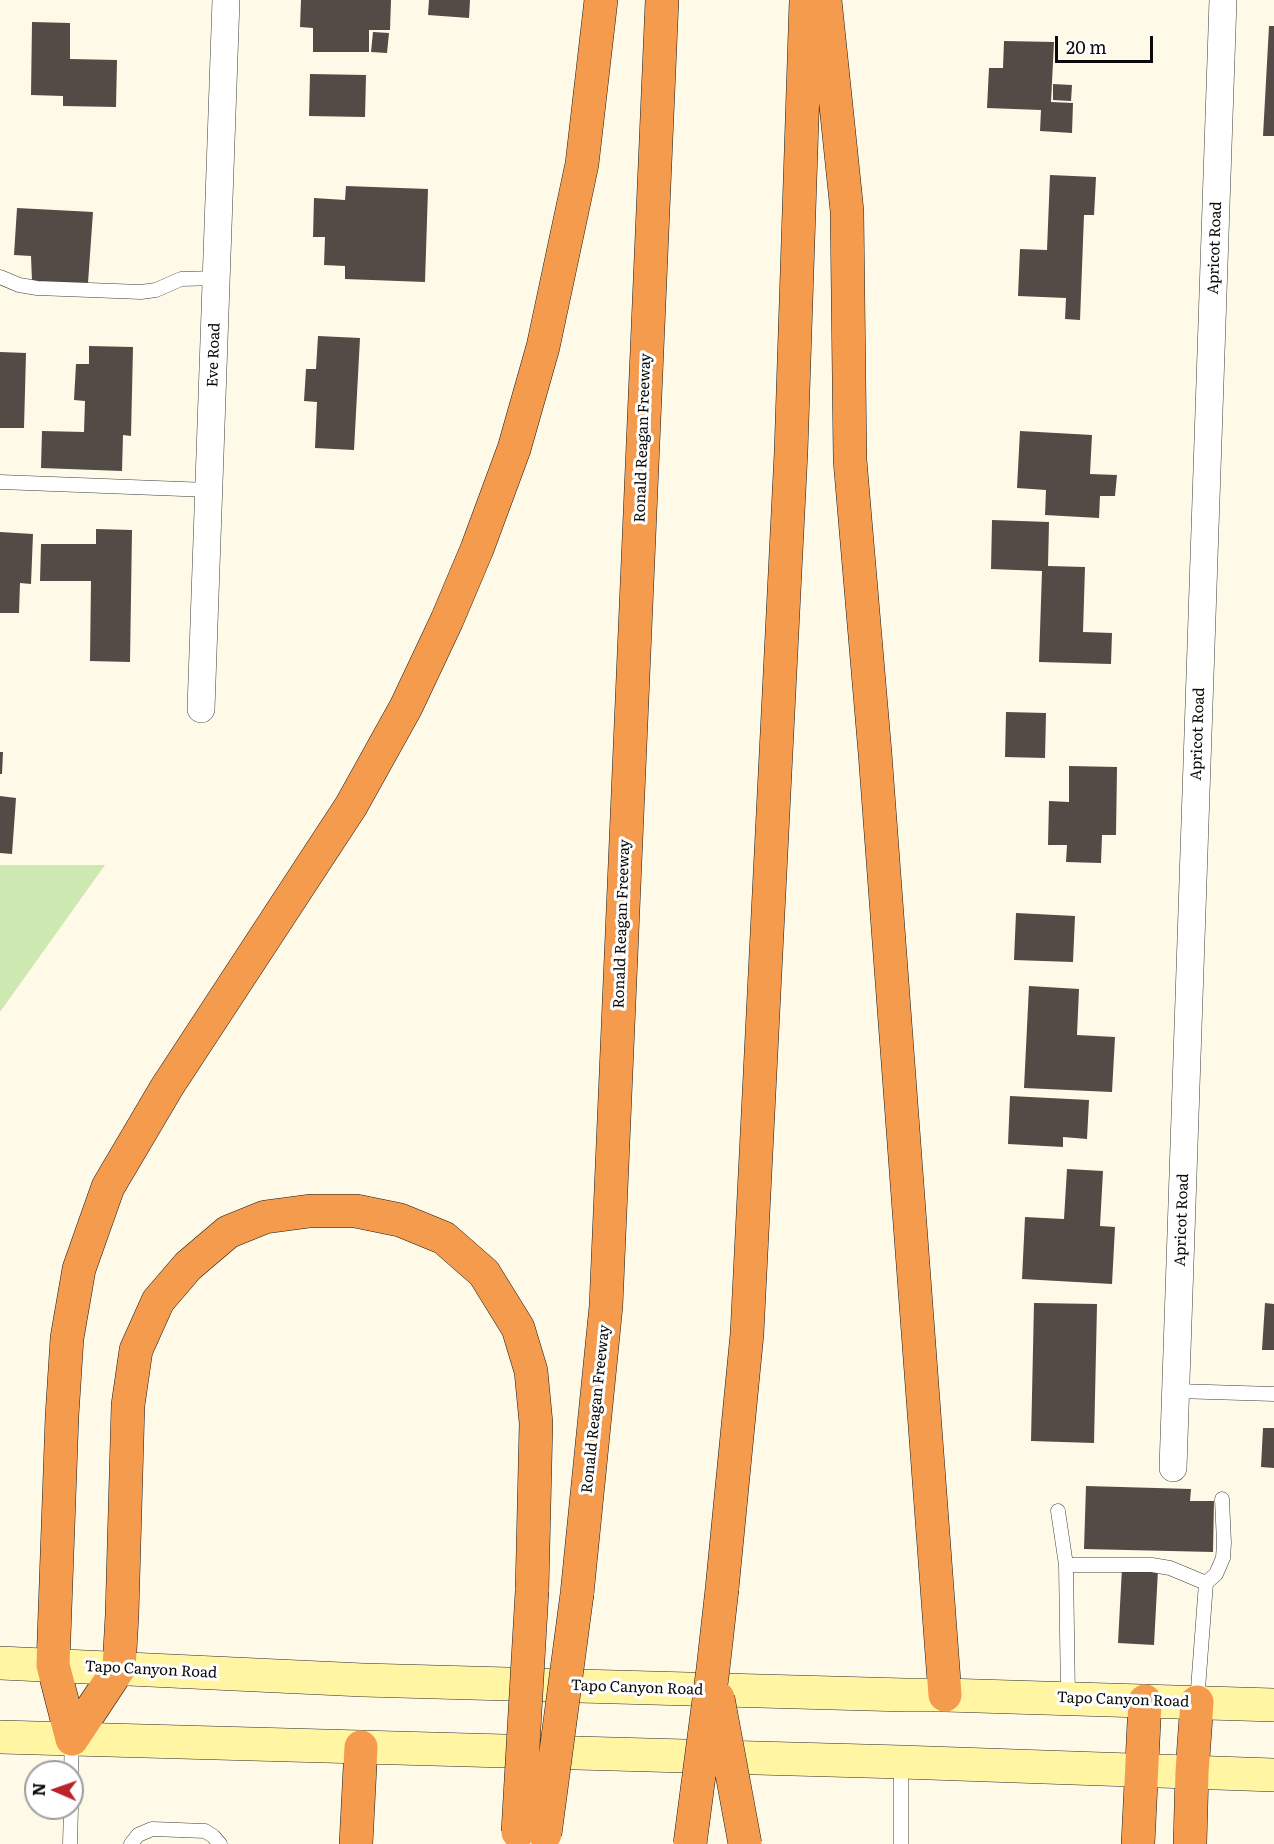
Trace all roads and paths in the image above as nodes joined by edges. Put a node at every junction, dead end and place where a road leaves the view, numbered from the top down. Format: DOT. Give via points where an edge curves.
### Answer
graph roads {
  1 [pos="226,0"];
  2 [pos="601,0"];
  3 [pos="662,0"];
  4 [pos="806,0"];
  5 [pos="825,0"];
  6 [pos="1223,0"];
  7 [pos="0,277"];
  8 [pos="217,278"];
  9 [pos="0,482"];
  10 [pos="209,490"];
  11 [pos="201,709"];
  12 [pos="1176,1391"];
  13 [pos="1274,1394"];
  14 [pos="1173,1468"];
  15 [pos="1222,1498"];
  16 [pos="1058,1511"];
  17 [pos="1066,1565"];
  18 [pos="1206,1583"];
  19 [pos="0,1663"];
  20 [pos="53,1665"];
  21 [pos="119,1668"];
  22 [pos="713,1670"];
  23 [pos="945,1695"];
  24 [pos="1068,1698"];
  25 [pos="1145,1701"];
  26 [pos="1197,1702"];
  27 [pos="1274,1705"];
  28 [pos="0,1737"];
  29 [pos="72,1739"];
  30 [pos="361,1747"];
  31 [pos="71,1760"];
  32 [pos="901,1762"];
  33 [pos="1141,1770"];
  34 [pos="1192,1772"];
  35 [pos="1274,1775"];
  36 [pos="71,1820"];
  37 [pos="530,1838"];
  38 [pos="70,1844"];
  39 [pos="131,1844"];
  40 [pos="220,1844"];
  41 [pos="356,1844"];
  42 [pos="690,1844"];
  43 [pos="745,1844"];
  44 [pos="902,1844"];
  45 [pos="1138,1844"];
  46 [pos="1190,1844"];
  1 -- 8 [label="street, Eve Road"];
  2 -- 20 [label="highway" via="582,164 543,347 514,449 477,549 406,707 357,796 167,1087 108,1188 79,1269 66,1349"];
  3 -- 37 [label="highway, Ronald Reagan Freeway, bridge" via="606,1306 577,1594"];
  4 -- 22 [label="highway, bridge" via="791,452 747,1334"];
  5 -- 23 [label="highway" via="847,211 850,460"];
  6 -- 12 [label="street, Apricot Road"];
  7 -- 8 [label="lane" via="38,288 141,292 181,279"];
  8 -- 10 [label="street, Eve Road"];
  9 -- 10 [label="lane"];
  10 -- 11 [label="street, Eve Road"];
  12 -- 13 [label="lane"];
  12 -- 14 [label="street, Apricot Road"];
  15 -- 18 [label="lane" via="1223,1558 1216,1574"];
  16 -- 17 [label="lane"];
  17 -- 18 [label="lane" via="1152,1565"];
  17 -- 24 [label="lane"];
  18 -- 26 [label="lane"];
  19 -- 20 [label="main road, Tapo Canyon Road"];
  20 -- 21 [label="main road, Tapo Canyon Road"];
  20 -- 29 [label="highway"];
  21 -- 23 [label="main road, Tapo Canyon Road" via="363,1680"];
  21 -- 29 [label="highway"];
  21 -- 37 [label="highway, bridge" via="128,1405 136,1350 158,1301 188,1266 228,1232 265,1217 310,1211 356,1211 400,1220 444,1238 483,1273 518,1328 531,1371 536,1423"];
  22 -- 42 [label="highway, bridge"];
  22 -- 43 [label="highway, bridge"];
  23 -- 24 [label="main road, Tapo Canyon Road"];
  24 -- 25 [label="main road, Tapo Canyon Road"];
  25 -- 26 [label="main road, Tapo Canyon Road"];
  25 -- 33 [label="highway"];
  26 -- 27 [label="main road, Tapo Canyon Road"];
  26 -- 34 [label="highway"];
  28 -- 29 [label="main road"];
  29 -- 30 [label="main road"];
  29 -- 31 [label="lane"];
  30 -- 32 [label="main road"];
  30 -- 41 [label="highway"];
  32 -- 33 [label="main road"];
  32 -- 44 [label="lane"];
  33 -- 34 [label="main road"];
  33 -- 45 [label="highway"];
  34 -- 35 [label="main road"];
  34 -- 46 [label="highway"];
  36 -- 38 [label="lane"];
  39 -- 40 [label="lane" via="138,1835 152,1829 205,1832"];
}
